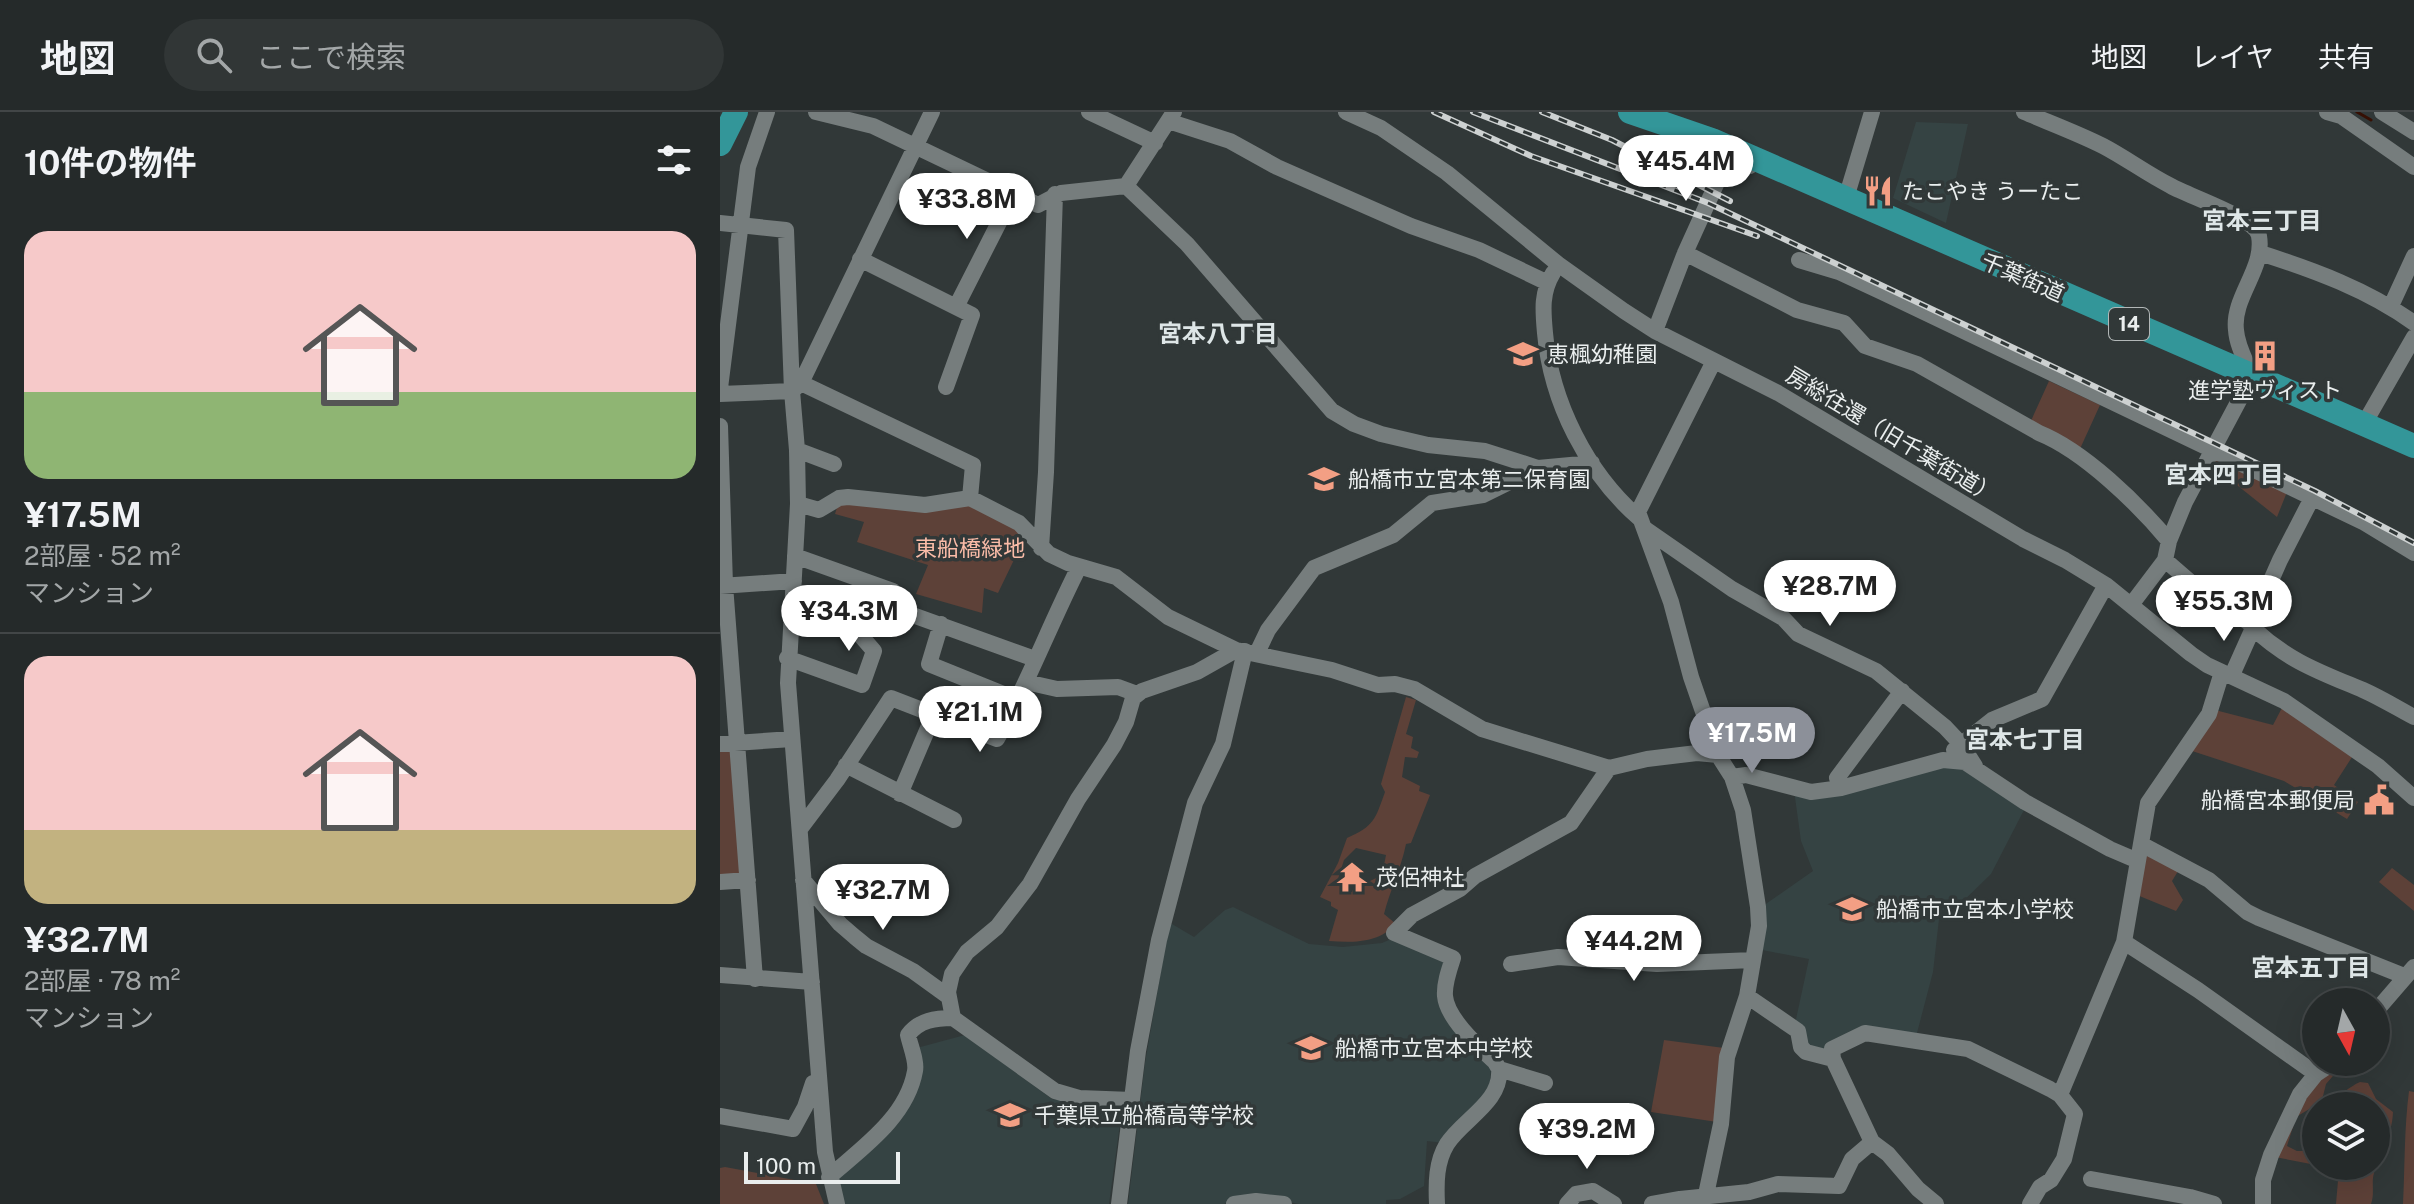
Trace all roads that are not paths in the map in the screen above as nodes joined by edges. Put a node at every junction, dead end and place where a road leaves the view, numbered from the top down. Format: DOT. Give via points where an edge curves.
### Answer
graph roads {
  1 [pos="736,112"];
  2 [pos="767,112"];
  3 [pos="816,112"];
  4 [pos="932,112"];
  5 [pos="1089,112"];
  6 [pos="1346,112"];
  7 [pos="1630,112"];
  8 [pos="1872,112"];
  9 [pos="2024,112"];
  10 [pos="2327,112"];
  11 [pos="2382,112"];
  12 [pos="1171,117"];
  13 [pos="2414,132"];
  14 [pos="1155,143"];
  15 [pos="720,144"];
  16 [pos="915,145"];
  17 [pos="2414,167"];
  18 [pos="1784,173"];
  19 [pos="1126,186"];
  20 [pos="1014,193"];
  21 [pos="1055,194"];
  22 [pos="1846,198"];
  23 [pos="720,223"];
  24 [pos="741,225"];
  25 [pos="1685,253"];
  26 [pos="2260,253"];
  27 [pos="2414,256"];
  28 [pos="860,259"];
  29 [pos="1799,260"];
  30 [pos="1558,264"];
  31 [pos="1548,283"];
  32 [pos="2391,306"];
  33 [pos="956,307"];
  34 [pos="2414,323"];
  35 [pos="1655,331"];
  36 [pos="2414,337"];
  37 [pos="1714,361"];
  38 [pos="2252,376"];
  39 [pos="796,387"];
  40 [pos="946,387"];
  41 [pos="720,391"];
  42 [pos="2364,424"];
  43 [pos="720,426"];
  44 [pos="2414,446"];
  45 [pos="797,450"];
  46 [pos="2213,450"];
  47 [pos="1592,463"];
  48 [pos="834,464"];
  49 [pos="1538,468"];
  50 [pos="970,498"];
  51 [pos="2312,498"];
  52 [pos="798,504"];
  53 [pos="721,508"];
  54 [pos="1641,522"];
  55 [pos="2169,541"];
  56 [pos="1041,548"];
  57 [pos="2414,553"];
  58 [pos="795,556"];
  59 [pos="2165,560"];
  60 [pos="1079,567"];
  61 [pos="794,581"];
  62 [pos="2106,585"];
  63 [pos="722,586"];
  64 [pos="2131,605"];
  65 [pos="792,608"];
  66 [pos="941,624"];
  67 [pos="2253,627"];
  68 [pos="1246,651"];
  69 [pos="787,658"];
  70 [pos="1035,659"];
  71 [pos="726,663"];
  72 [pos="2227,673"];
  73 [pos="1026,682"];
  74 [pos="1902,691"];
  75 [pos="1137,694"];
  76 [pos="1018,700"];
  77 [pos="934,714"];
  78 [pos="2414,717"];
  79 [pos="792,739"];
  80 [pos="738,743"];
  81 [pos="720,744"];
  82 [pos="1961,744"];
  83 [pos="1718,755"];
  84 [pos="1943,760"];
  85 [pos="846,765"];
  86 [pos="1975,767"];
  87 [pos="1609,768"];
  88 [pos="1732,777"];
  89 [pos="1841,788"];
  90 [pos="900,794"];
  91 [pos="2414,798"];
  92 [pos="954,820"];
  93 [pos="800,829"];
  94 [pos="2140,852"];
  95 [pos="748,880"];
  96 [pos="803,880"];
  97 [pos="720,882"];
  98 [pos="2124,942"];
  99 [pos="1753,960"];
  100 [pos="1511,964"];
  101 [pos="2409,972"];
  102 [pos="720,975"];
  103 [pos="755,979"];
  104 [pos="812,982"];
  105 [pos="2390,994"];
  106 [pos="1747,996"];
  107 [pos="949,997"];
  108 [pos="953,1018"];
  109 [pos="1833,1059"];
  110 [pos="2302,1064"];
  111 [pos="1499,1069"];
  112 [pos="2314,1076"];
  113 [pos="1545,1083"];
  114 [pos="818,1084"];
  115 [pos="2060,1095"];
  116 [pos="1132,1100"];
  117 [pos="720,1116"];
  118 [pos="1872,1142"];
  119 [pos="829,1177"];
  120 [pos="2091,1179"];
  121 [pos="1704,1200"];
  122 [pos="837,1204"];
  123 [pos="1119,1204"];
  124 [pos="1234,1204"];
  125 [pos="1284,1204"];
  126 [pos="1437,1204"];
  127 [pos="1567,1204"];
  128 [pos="1614,1204"];
  129 [pos="1652,1204"];
  130 [pos="1936,1204"];
  131 [pos="2030,1204"];
  132 [pos="2214,1204"];
  133 [pos="2263,1204"];
  1 -- 15 [label="highway"];
  2 -- 24 [label="street" via="748,167"];
  3 -- 16 [label="street" via="873,126"];
  4 -- 16 [label="street"];
  5 -- 14 [label="street"];
  6 -- 30 [label="street, 房総往還（旧千葉街道）" via="1381,128 1447,173"];
  7 -- 18 [label="highway, 千葉街道 / 14" via="1712,140"];
  8 -- 22 [label="street"];
  9 -- 26 [label="street" via="2104,146 2171,187 2228,212 2257,230"];
  10 -- 17 [label="street" via="2341,116"];
  11 -- 13 [label="street"];
  12 -- 14 [label="street"];
  12 -- 31 [label="street"];
  14 -- 19 [label="street"];
  16 -- 20 [label="street"];
  16 -- 28 [label="street"];
  18 -- 22 [label="highway, 千葉街道 / 14"];
  18 -- 25 [label="street" via="1775,177 1737,160 1727,161"];
  19 -- 21 [label="street"];
  19 -- 49 [label="street" via="1187,244 1332,411 1381,434 1485,451"];
  20 -- 21 [label="street" via="1038,205"];
  20 -- 33 [label="street"];
  21 -- 56 [label="street"];
  22 -- 38 [label="highway, 千葉街道 / 14"];
  23 -- 24 [label="street"];
  24 -- 39 [label="street" via="786,230"];
  24 -- 41 [label="street"];
  25 -- 35 [label="street"];
  25 -- 55 [label="street" via="1797,310 1844,323 1865,346 1917,364 2058,441 2139,505"];
  26 -- 32 [label="street"];
  26 -- 38 [label="street" via="2235,327"];
  27 -- 32 [label="street"];
  28 -- 33 [label="street"];
  28 -- 39 [label="street"];
  29 -- 46 [label="street" via="1814,272 1861,282"];
  30 -- 31 [label="street"];
  30 -- 35 [label="street, 房総往還（旧千葉街道）"];
  31 -- 47 [label="street" via="1543,310 1550,372"];
  32 -- 34 [label="street"];
  33 -- 40 [label="street" via="972,315"];
  35 -- 37 [label="street, 房総往還（旧千葉街道）"];
  36 -- 42 [label="street"];
  37 -- 54 [label="street" via="1639,506"];
  37 -- 62 [label="street, 房総往還（旧千葉街道）" via="1815,414"];
  38 -- 42 [label="highway, 千葉街道 / 14"];
  38 -- 46 [label="street"];
  39 -- 41 [label="street"];
  39 -- 45 [label="street"];
  39 -- 50 [label="street" via="973,465"];
  42 -- 44 [label="highway, 千葉街道 / 14"];
  43 -- 53 [label="street"];
  45 -- 48 [label="street"];
  45 -- 52 [label="street"];
  46 -- 51 [label="street"];
  46 -- 55 [label="street"];
  47 -- 49 [label="street"];
  47 -- 54 [label="street"];
  49 -- 68 [label="street" via="1483,495 1432,503 1393,535 1314,568"];
  50 -- 52 [label="street" via="925,505 848,497 819,510"];
  50 -- 56 [label="street" via="1019,523"];
  51 -- 57 [label="street"];
  51 -- 67 [label="street"];
  52 -- 58 [label="street"];
  53 -- 63 [label="street"];
  54 -- 74 [label="street" via="1721,582 1783,618 1798,634 1876,671"];
  54 -- 83 [label="street"];
  55 -- 59 [label="street"];
  56 -- 60 [label="street"];
  58 -- 61 [label="street"];
  58 -- 66 [label="street" via="893,591 907,613"];
  59 -- 64 [label="street"];
  59 -- 67 [label="street"];
  60 -- 68 [label="street" via="1116,577 1168,617"];
  60 -- 70 [label="street"];
  61 -- 63 [label="street"];
  61 -- 65 [label="street"];
  62 -- 64 [label="street, 房総往還（旧千葉街道）"];
  62 -- 82 [label="street" via="2042,699 1992,720"];
  63 -- 71 [label="street"];
  64 -- 72 [label="street, 房総往還（旧千葉街道）" via="2191,654"];
  65 -- 69 [label="street"];
  65 -- 69 [label="street" via="855,629 874,651 862,685"];
  66 -- 70 [label="street"];
  66 -- 76 [label="street" via="929,664"];
  67 -- 72 [label="street"];
  67 -- 78 [label="street" via="2299,664"];
  68 -- 75 [label="street"];
  68 -- 87 [label="street" via="1378,685 1414,689 1482,729"];
  68 -- 116 [label="street" via="1223,744 1195,803 1159,940"];
  69 -- 79 [label="street"];
  70 -- 73 [label="street"];
  71 -- 80 [label="street"];
  72 -- 91 [label="street, 房総往還（旧千葉街道）" via="2284,701 2378,766"];
  72 -- 94 [label="street" via="2209,714 2148,803"];
  73 -- 75 [label="street" via="1057,689 1118,687"];
  73 -- 76 [label="street"];
  74 -- 82 [label="street"];
  74 -- 89 [label="street" via="1837,778"];
  75 -- 107 [label="street" via="1114,745 1030,884 952,974"];
  76 -- 77 [label="street" via="997,739"];
  77 -- 85 [label="street" via="891,698"];
  77 -- 90 [label="street"];
  79 -- 80 [label="street"];
  79 -- 93 [label="street"];
  80 -- 81 [label="street"];
  80 -- 95 [label="street"];
  82 -- 84 [label="street"];
  82 -- 86 [label="street"];
  83 -- 87 [label="street" via="1697,753"];
  83 -- 88 [label="street"];
  84 -- 86 [label="street"];
  84 -- 89 [label="street"];
  85 -- 90 [label="street"];
  85 -- 93 [label="street"];
  86 -- 94 [label="street" via="2110,849"];
  87 -- 111 [label="street" via="1571,823 1412,915 1394,933 1453,958 1447,1006"];
  88 -- 89 [label="street" via="1746,775 1811,792"];
  88 -- 99 [label="street" via="1743,810 1758,907"];
  90 -- 92 [label="street"];
  93 -- 96 [label="street"];
  94 -- 98 [label="street"];
  94 -- 101 [label="street" via="2209,880 2259,918"];
  95 -- 97 [label="street"];
  95 -- 103 [label="street"];
  96 -- 104 [label="street"];
  96 -- 107 [label="street" via="866,946"];
  98 -- 110 [label="street"];
  98 -- 115 [label="street"];
  99 -- 100 [label="street" via="1657,964 1558,957"];
  99 -- 106 [label="street"];
  101 -- 105 [label="street"];
  102 -- 103 [label="street"];
  103 -- 104 [label="street"];
  104 -- 114 [label="street"];
  106 -- 109 [label="street" via="1798,1031 1806,1052"];
  106 -- 121 [label="street" via="1727,1057 1721,1124"];
  107 -- 108 [label="street"];
  108 -- 116 [label="street" via="1055,1091 1079,1098"];
  108 -- 119 [label="street" via="915,1026 908,1035 916,1069 902,1103 891,1121"];
  109 -- 115 [label="street" via="1832,1049 1865,1033 1949,1044"];
  109 -- 118 [label="street"];
  111 -- 113 [label="street"];
  111 -- 126 [label="street" via="1494,1091 1442,1154"];
  112 -- 133 [label="street" via="2271,1155"];
  114 -- 117 [label="street" via="813,1083 793,1129"];
  114 -- 119 [label="street"];
  115 -- 131 [label="street" via="2075,1114 2064,1159"];
  116 -- 123 [label="street"];
  118 -- 121 [label="street" via="1852,1159 1839,1186 1778,1184"];
  118 -- 130 [label="street"];
  119 -- 122 [label="street"];
  120 -- 132 [label="street"];
  121 -- 129 [label="street"];
  124 -- 125 [label="street"];
  127 -- 128 [label="street" via="1576,1194 1593,1191"];
}
